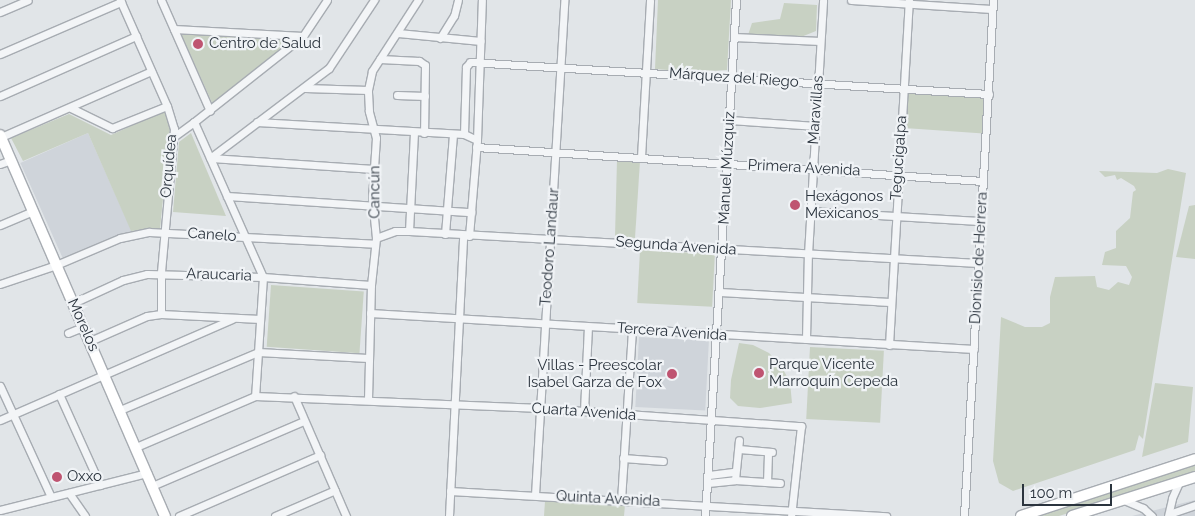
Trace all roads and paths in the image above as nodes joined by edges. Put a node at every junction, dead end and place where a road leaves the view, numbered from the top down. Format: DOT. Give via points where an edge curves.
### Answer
graph roads {
  1 [pos="28,0"];
  2 [pos="161,0"];
  3 [pos="326,0"];
  4 [pos="374,0"];
  5 [pos="418,0"];
  6 [pos="458,0"];
  7 [pos="482,0"];
  8 [pos="564,0"];
  9 [pos="650,0"];
  10 [pos="736,0"];
  11 [pos="823,0"];
  12 [pos="851,0"];
  13 [pos="993,0"];
  14 [pos="120,1"];
  15 [pos="909,2"];
  16 [pos="992,9"];
  17 [pos="0,12"];
  18 [pos="174,29"];
  19 [pos="398,33"];
  20 [pos="136,36"];
  21 [pos="303,36"];
  22 [pos="734,37"];
  23 [pos="440,38"];
  24 [pos="480,41"];
  25 [pos="820,41"];
  26 [pos="0,54"];
  27 [pos="380,60"];
  28 [pos="480,62"];
  29 [pos="561,68"];
  30 [pos="151,71"];
  31 [pos="647,72"];
  32 [pos="732,78"];
  33 [pos="819,84"];
  34 [pos="305,88"];
  35 [pos="904,89"];
  36 [pos="368,90"];
  37 [pos="989,94"];
  38 [pos="397,95"];
  39 [pos="0,96"];
  40 [pos="425,96"];
  41 [pos="167,106"];
  42 [pos="70,108"];
  43 [pos="210,110"];
  44 [pos="730,120"];
  45 [pos="194,122"];
  46 [pos="257,122"];
  47 [pos="816,126"];
  48 [pos="374,129"];
  49 [pos="414,132"];
  50 [pos="424,133"];
  51 [pos="454,134"];
  52 [pos="464,134"];
  53 [pos="0,136"];
  54 [pos="172,138"];
  55 [pos="476,143"];
  56 [pos="556,153"];
  57 [pos="642,157"];
  58 [pos="210,158"];
  59 [pos="11,160"];
  60 [pos="0,164"];
  61 [pos="727,164"];
  62 [pos="812,168"];
  63 [pos="374,169"];
  64 [pos="898,174"];
  65 [pos="983,181"];
  66 [pos="227,196"];
  67 [pos="374,206"];
  68 [pos="410,208"];
  69 [pos="446,211"];
  70 [pos="33,212"];
  71 [pos="471,212"];
  72 [pos="810,212"];
  73 [pos="895,216"];
  74 [pos="980,220"];
  75 [pos="0,225"];
  76 [pos="409,231"];
  77 [pos="164,232"];
  78 [pos="445,234"];
  79 [pos="466,236"];
  80 [pos="245,237"];
  81 [pos="550,240"];
  82 [pos="375,241"];
  83 [pos="722,249"];
  84 [pos="808,254"];
  85 [pos="893,260"];
  86 [pos="978,263"];
  87 [pos="56,265"];
  88 [pos="161,273"];
  89 [pos="263,277"];
  90 [pos="0,284"];
  91 [pos="371,285"];
  92 [pos="720,292"];
  93 [pos="807,297"];
  94 [pos="890,302"];
  95 [pos="73,303"];
  96 [pos="161,314"];
  97 [pos="370,314"];
  98 [pos="260,318"];
  99 [pos="232,319"];
  100 [pos="460,319"];
  101 [pos="545,324"];
  102 [pos="84,327"];
  103 [pos="588,327"];
  104 [pos="632,329"];
  105 [pos="68,333"];
  106 [pos="717,335"];
  107 [pos="806,340"];
  108 [pos="90,341"];
  109 [pos="889,345"];
  110 [pos="974,349"];
  111 [pos="258,352"];
  112 [pos="368,358"];
  113 [pos="105,375"];
  114 [pos="0,386"];
  115 [pos="59,394"];
  116 [pos="255,396"];
  117 [pos="294,396"];
  118 [pos="368,399"];
  119 [pos="456,406"];
  120 [pos="541,408"];
  121 [pos="120,410"];
  122 [pos="584,411"];
  123 [pos="13,414"];
  124 [pos="626,414"];
  125 [pos="0,420"];
  126 [pos="304,421"];
  127 [pos="712,421"];
  128 [pos="739,440"];
  129 [pos="136,447"];
  130 [pos="739,449"];
  131 [pos="320,455"];
  132 [pos="624,458"];
  133 [pos="1195,459"];
  134 [pos="663,461"];
  135 [pos="147,473"];
  136 [pos="735,476"];
  137 [pos="708,479"];
  138 [pos="1187,480"];
  139 [pos="767,482"];
  140 [pos="780,483"];
  141 [pos="100,485"];
  142 [pos="152,486"];
  143 [pos="1195,488"];
  144 [pos="335,490"];
  145 [pos="450,491"];
  146 [pos="69,493"];
  147 [pos="536,495"];
  148 [pos="51,497"];
  149 [pos="622,500"];
  150 [pos="1124,500"];
  151 [pos="706,505"];
  152 [pos="1195,505"];
  153 [pos="0,510"];
  154 [pos="791,514"];
  155 [pos="1168,515"];
  156 [pos="85,516"];
  157 [pos="165,516"];
  158 [pos="179,516"];
  159 [pos="274,516"];
  160 [pos="346,516"];
  161 [pos="449,516"];
  162 [pos="706,516"];
  163 [pos="886,516"];
  164 [pos="964,516"];
  165 [pos="1021,516"];
  166 [pos="1072,516"];
  167 [pos="1152,516"];
  1 -- 17 [label="street"];
  2 -- 18 [label="street"];
  3 -- 21 [label="street"];
  4 -- 34 [label="street" via="329,68"];
  5 -- 19 [label="street, Cancún"];
  6 -- 23 [label="street" via="454,16"];
  7 -- 24 [label="street"];
  8 -- 29 [label="street, Teodoro Landaur"];
  9 -- 31 [label="street"];
  10 -- 22 [label="street, Manuel Múzquiz"];
  11 -- 25 [label="street, Maravillas"];
  12 -- 15 [label="street"];
  13 -- 16 [label="street, Dionisio de Herrera"];
  14 -- 20 [label="street, Orquídea"];
  14 -- 26 [label="street"];
  15 -- 16 [label="street"];
  15 -- 35 [label="street, Tegucigalpa"];
  16 -- 37 [label="street, Dionisio de Herrera"];
  18 -- 21 [label="street"];
  18 -- 43 [label="street"];
  19 -- 23 [label="street"];
  19 -- 27 [label="street, Cancún"];
  20 -- 30 [label="street, Orquídea"];
  20 -- 39 [label="street"];
  21 -- 43 [label="street"];
  22 -- 25 [label="street"];
  22 -- 32 [label="street, Manuel Múzquiz"];
  23 -- 24 [label="street"];
  24 -- 28 [label="street"];
  25 -- 33 [label="street, Maravillas"];
  27 -- 36 [label="street, Cancún" via="372,70"];
  27 -- 40 [label="street" via="425,64"];
  28 -- 29 [label="street, Márquez del Riego"];
  28 -- 52 [label="street, Márquez del Riego" via="466,64"];
  28 -- 55 [label="street"];
  29 -- 31 [label="street, Márquez del Riego"];
  29 -- 56 [label="street, Teodoro Landaur"];
  30 -- 41 [label="street, Orquídea"];
  30 -- 42 [label="street"];
  31 -- 32 [label="street, Márquez del Riego"];
  31 -- 57 [label="street"];
  32 -- 33 [label="street, Márquez del Riego"];
  32 -- 44 [label="street, Manuel Múzquiz"];
  33 -- 35 [label="street, Márquez del Riego"];
  33 -- 47 [label="street, Maravillas"];
  34 -- 36 [label="street"];
  34 -- 46 [label="street"];
  35 -- 37 [label="street, Márquez del Riego"];
  35 -- 64 [label="street, Tegucigalpa"];
  36 -- 48 [label="street, Cancún"];
  37 -- 65 [label="street, Dionisio de Herrera"];
  38 -- 40 [label="street"];
  40 -- 50 [label="street"];
  41 -- 42 [label="street" via="112,128"];
  41 -- 54 [label="street, Orquídea" via="174,129"];
  42 -- 53 [label="street"];
  43 -- 45 [label="street"];
  44 -- 47 [label="street"];
  44 -- 61 [label="street, Manuel Múzquiz"];
  45 -- 54 [label="street"];
  45 -- 58 [label="street"];
  46 -- 48 [label="street"];
  46 -- 58 [label="street"];
  47 -- 62 [label="street, Maravillas"];
  48 -- 49 [label="street"];
  48 -- 63 [label="street, Cancún"];
  49 -- 50 [label="street"];
  49 -- 68 [label="street"];
  50 -- 51 [label="street"];
  51 -- 52 [label="street"];
  51 -- 69 [label="street"];
  52 -- 55 [label="street"];
  53 -- 59 [label="street, Morelos"];
  54 -- 77 [label="street, Orquídea"];
  55 -- 56 [label="street, Primera Avenida"];
  55 -- 71 [label="street"];
  56 -- 57 [label="street, Primera Avenida"];
  56 -- 81 [label="street, Teodoro Landaur"];
  57 -- 61 [label="street, Primera Avenida"];
  58 -- 63 [label="street"];
  58 -- 66 [label="street"];
  59 -- 60 [label="street"];
  59 -- 70 [label="street, Morelos"];
  61 -- 62 [label="street, Primera Avenida"];
  61 -- 83 [label="street, Manuel Múzquiz"];
  62 -- 64 [label="street, Primera Avenida"];
  62 -- 72 [label="street, Maravillas"];
  63 -- 67 [label="street, Cancún"];
  64 -- 65 [label="street, Primera Avenida"];
  64 -- 73 [label="street, Tegucigalpa"];
  65 -- 74 [label="street, Dionisio de Herrera"];
  66 -- 67 [label="street"];
  66 -- 80 [label="street"];
  67 -- 68 [label="street"];
  67 -- 82 [label="street, Cancún"];
  68 -- 69 [label="street"];
  68 -- 76 [label="street"];
  69 -- 71 [label="street"];
  69 -- 78 [label="street"];
  70 -- 75 [label="street"];
  70 -- 87 [label="street, Morelos"];
  71 -- 79 [label="street"];
  72 -- 73 [label="street"];
  72 -- 84 [label="street, Maravillas"];
  73 -- 74 [label="street"];
  73 -- 85 [label="street, Tegucigalpa"];
  74 -- 86 [label="street, Dionisio de Herrera"];
  76 -- 78 [label="street, Segunda Avenida"];
  76 -- 82 [label="street, Segunda Avenida" via="394,231"];
  77 -- 80 [label="street, Canelo"];
  77 -- 87 [label="street, Canelo" via="130,235"];
  77 -- 88 [label="street, Orquídea"];
  78 -- 79 [label="street, Segunda Avenida"];
  79 -- 81 [label="street, Segunda Avenida"];
  79 -- 100 [label="street"];
  80 -- 82 [label="street, Canelo"];
  80 -- 89 [label="street"];
  81 -- 83 [label="street, Segunda Avenida"];
  81 -- 101 [label="street, Teodoro Landaur"];
  82 -- 91 [label="street, Cancún"];
  83 -- 84 [label="street, Segunda Avenida"];
  83 -- 92 [label="street, Manuel Múzquiz"];
  84 -- 85 [label="street, Segunda Avenida"];
  84 -- 93 [label="street, Maravillas"];
  85 -- 86 [label="street, Segunda Avenida"];
  85 -- 94 [label="street, Tegucigalpa"];
  86 -- 110 [label="street, Dionisio de Herrera"];
  87 -- 90 [label="street, Canelo"];
  87 -- 95 [label="street, Morelos"];
  88 -- 89 [label="street, Araucaria"];
  88 -- 95 [label="street, Araucaria" via="134,276"];
  88 -- 96 [label="street, Orquídea"];
  89 -- 91 [label="street, Araucaria"];
  89 -- 98 [label="street"];
  91 -- 97 [label="street, Cancún"];
  92 -- 93 [label="street"];
  92 -- 106 [label="street, Manuel Múzquiz"];
  93 -- 94 [label="street"];
  93 -- 107 [label="street, Maravillas"];
  94 -- 109 [label="street, Tegucigalpa"];
  95 -- 102 [label="street, Morelos"];
  96 -- 99 [label="street"];
  96 -- 108 [label="street" via="147,316"];
  97 -- 100 [label="street, Tercera Avenida"];
  97 -- 112 [label="street, Cancún"];
  98 -- 99 [label="street"];
  98 -- 111 [label="street"];
  99 -- 113 [label="street"];
  100 -- 101 [label="street, Tercera Avenida"];
  100 -- 119 [label="street"];
  101 -- 103 [label="street, Tercera Avenida"];
  101 -- 120 [label="street, Teodoro Landaur"];
  102 -- 105 [label="street"];
  102 -- 108 [label="street, Morelos"];
  103 -- 104 [label="street, Tercera Avenida"];
  103 -- 122 [label="street"];
  104 -- 106 [label="street, Tercera Avenida"];
  104 -- 124 [label="street"];
  106 -- 107 [label="street, Tercera Avenida"];
  106 -- 127 [label="street, Manuel Múzquiz"];
  107 -- 109 [label="street, Tercera Avenida"];
  108 -- 113 [label="street, Morelos"];
  109 -- 110 [label="street, Tercera Avenida"];
  110 -- 164 [label="street, Dionisio de Herrera"];
  111 -- 112 [label="street"];
  111 -- 116 [label="street"];
  111 -- 121 [label="street"];
  112 -- 118 [label="street, Cancún"];
  113 -- 115 [label="street"];
  113 -- 121 [label="street, Morelos"];
  114 -- 123 [label="street"];
  115 -- 123 [label="street"];
  115 -- 141 [label="street"];
  116 -- 117 [label="street, Cuarta Avenida"];
  116 -- 129 [label="street"];
  117 -- 118 [label="street, Cuarta Avenida"];
  117 -- 126 [label="street"];
  118 -- 119 [label="street, Cuarta Avenida"];
  119 -- 120 [label="street, Cuarta Avenida"];
  119 -- 145 [label="street"];
  120 -- 122 [label="street, Cuarta Avenida"];
  120 -- 147 [label="street, Teodoro Landaur"];
  121 -- 129 [label="street, Morelos"];
  122 -- 124 [label="street, Cuarta Avenida"];
  123 -- 125 [label="street"];
  123 -- 148 [label="street"];
  124 -- 127 [label="street, Cuarta Avenida"];
  124 -- 132 [label="street"];
  126 -- 131 [label="street"];
  126 -- 142 [label="street"];
  127 -- 137 [label="street, Manuel Múzquiz"];
  127 -- 154 [label="street, Cuarta Avenida" via="801,426"];
  128 -- 130 [label="street"];
  129 -- 135 [label="street, Morelos"];
  130 -- 136 [label="street"];
  130 -- 139 [label="street" via="770,452"];
  131 -- 144 [label="street"];
  131 -- 158 [label="street"];
  132 -- 134 [label="street"];
  132 -- 149 [label="street"];
  133 -- 165 [label="street"];
  135 -- 141 [label="street"];
  135 -- 142 [label="street, Morelos"];
  136 -- 137 [label="street"];
  136 -- 139 [label="street"];
  137 -- 151 [label="street, Manuel Múzquiz"];
  138 -- 143 [label="street"];
  138 -- 150 [label="street"];
  138 -- 155 [label="street" via="1174,492"];
  139 -- 140 [label="street"];
  141 -- 146 [label="street"];
  142 -- 157 [label="street, Morelos"];
  144 -- 159 [label="street"];
  144 -- 160 [label="street"];
  145 -- 147 [label="street, Quinta Avenida"];
  145 -- 161 [label="street"];
  146 -- 148 [label="street"];
  146 -- 156 [label="street"];
  147 -- 149 [label="street, Quinta Avenida"];
  148 -- 153 [label="street"];
  149 -- 151 [label="street, Quinta Avenida"];
  150 -- 166 [label="street"];
  150 -- 167 [label="street"];
  151 -- 154 [label="street, Quinta Avenida"];
  151 -- 162 [label="street, Manuel Múzquiz"];
  152 -- 155 [label="street"];
  154 -- 163 [label="street, Quinta Avenida"];
}
